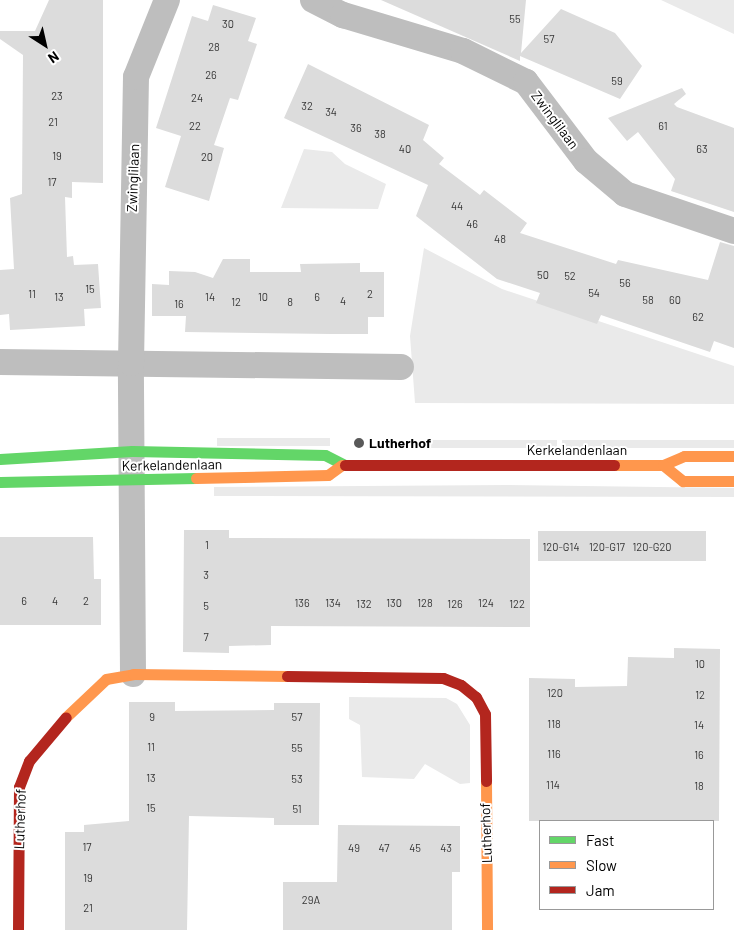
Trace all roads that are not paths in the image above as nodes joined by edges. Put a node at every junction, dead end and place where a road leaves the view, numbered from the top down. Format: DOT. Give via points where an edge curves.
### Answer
graph roads {
  1 [pos="167,0"];
  2 [pos="313,0"];
  3 [pos="734,231"];
  4 [pos="0,362"];
  5 [pos="131,363"];
  6 [pos="400,367"];
  7 [pos="734,456"];
  8 [pos="0,459"];
  9 [pos="132,463"];
  10 [pos="342,465"];
  11 [pos="663,465"];
  12 [pos="734,481"];
  13 [pos="0,482"];
  14 [pos="133,674"];
  15 [pos="18,930"];
  16 [pos="487,930"];
  1 -- 5 [label="street, Zwinglilaan" via="136,77"];
  2 -- 3 [label="street, Zwinglilaan" via="343,15 463,52 526,82 586,161 625,194"];
  4 -- 5 [label="street"];
  5 -- 6 [label="street"];
  5 -- 9 [label="street, Zwinglilaan"];
  7 -- 11 [label="street, Kerkelandenlaan" via="684,456"];
  8 -- 9 [label="street, Kerkelandenlaan"];
  9 -- 10 [label="street, Kerkelandenlaan" via="325,455"];
  9 -- 10 [label="street, Kerkelandenlaan" via="328,475"];
  9 -- 13 [label="street, Kerkelandenlaan"];
  9 -- 14 [label="street"];
  10 -- 11 [label="street, Kerkelandenlaan"];
  11 -- 12 [label="street" via="683,481"];
  14 -- 15 [label="street, Lutherhof" via="106,679 76,705 29,761 19,787"];
  14 -- 16 [label="street, Lutherhof" via="443,678 461,684 476,697 485,714"];
}
